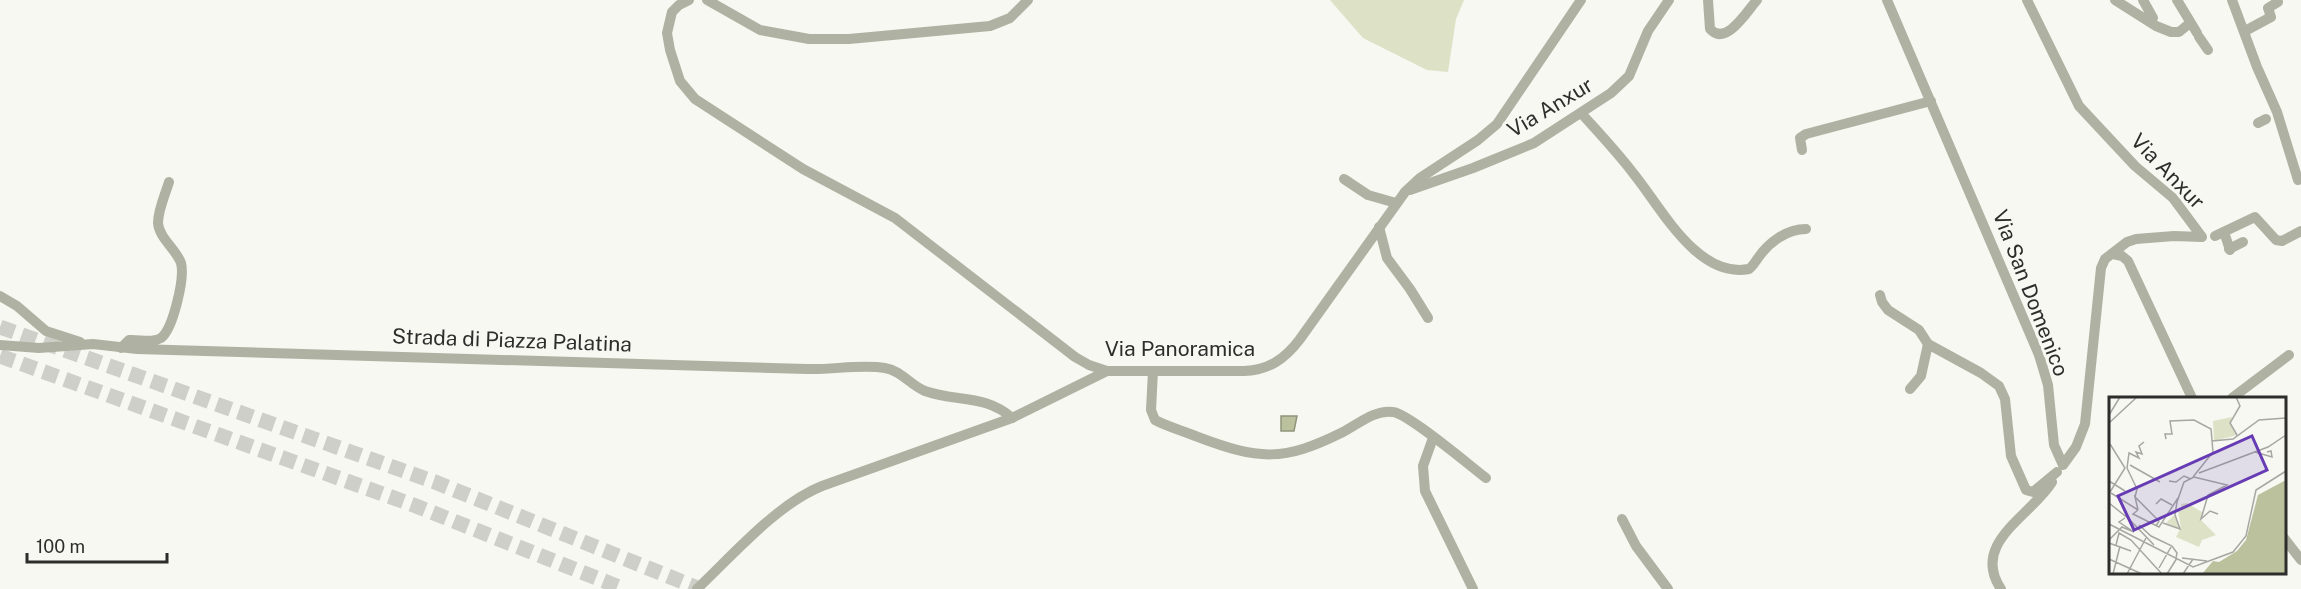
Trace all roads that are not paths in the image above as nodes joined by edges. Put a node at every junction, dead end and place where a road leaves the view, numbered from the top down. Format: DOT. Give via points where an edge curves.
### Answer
graph roads {
  1 [pos="689,0"];
  2 [pos="707,0"];
  3 [pos="1028,0"];
  4 [pos="1581,0"];
  5 [pos="1669,0"];
  6 [pos="1708,0"];
  7 [pos="1757,0"];
  8 [pos="1887,0"];
  9 [pos="2027,0"];
  10 [pos="2115,0"];
  11 [pos="2143,0"];
  12 [pos="2177,0"];
  13 [pos="2223,0"];
  14 [pos="2233,3"];
  15 [pos="2278,3"];
  16 [pos="2153,18"];
  17 [pos="2190,23"];
  18 [pos="2246,35"];
  19 [pos="2208,50"];
  20 [pos="1930,101"];
  21 [pos="1581,113"];
  22 [pos="1802,150"];
  23 [pos="1344,179"];
  24 [pos="2298,180"];
  25 [pos="169,182"];
  26 [pos="1405,192"];
  27 [pos="1396,203"];
  28 [pos="1379,227"];
  29 [pos="1806,229"];
  30 [pos="2301,231"];
  31 [pos="2213,237"];
  32 [pos="2243,242"];
  33 [pos="2113,254"];
  34 [pos="1880,294"];
  35 [pos="0,296"];
  36 [pos="1428,318"];
  37 [pos="89,344"];
  38 [pos="1928,344"];
  39 [pos="0,345"];
  40 [pos="121,348"];
  41 [pos="2289,355"];
  42 [pos="1107,370"];
  43 [pos="1153,370"];
  44 [pos="1910,389"];
  45 [pos="2191,397"];
  46 [pos="2235,397"];
  47 [pos="1011,418"];
  48 [pos="1433,438"];
  49 [pos="2060,468"];
  50 [pos="1486,478"];
  51 [pos="1622,519"];
  52 [pos="2286,541"];
  53 [pos="2301,560"];
  54 [pos="696,589"];
  55 [pos="1473,589"];
  56 [pos="1668,589"];
  57 [pos="2001,589"];
  1 -- 42 [label="street, Via Panoramica" via="672,12 668,39 681,85 694,99 803,169 882,210 1075,357"];
  2 -- 3 [label="street" via="760,30 827,40 990,26 1010,18"];
  4 -- 26 [label="street, Via Panoramica" via="1497,124"];
  5 -- 21 [label="street, Via Anxur" via="1648,31 1629,76"];
  6 -- 7 [label="street" via="1710,29 1722,35"];
  8 -- 20 [label="street, Via San Domenico"];
  9 -- 31 [label="street, Via Anxur" via="2079,106 2135,166"];
  10 -- 17 [label="street" via="2166,30 2180,32"];
  11 -- 16 [label="street"];
  12 -- 17 [label="street"];
  13 -- 14 [label="street"];
  14 -- 18 [label="street"];
  15 -- 18 [label="street" via="2268,8 2271,17"];
  17 -- 19 [label="street"];
  18 -- 24 [label="street" via="2277,112 2285,149"];
  20 -- 22 [label="street" via="1806,134 1800,138"];
  20 -- 49 [label="street, Via San Domenico" via="2039,355 2048,385"];
  21 -- 26 [label="street, Via Anxur" via="1518,150"];
  21 -- 29 [label="street" via="1678,232 1716,265 1735,271 1749,269 1783,234"];
  23 -- 27 [label="street" via="1368,195"];
  25 -- 40 [label="street" via="158,223 182,267 172,318 167,331 158,339 129,340"];
  26 -- 27 [label="street, Via Panoramica"];
  27 -- 28 [label="street, Via Panoramica"];
  28 -- 36 [label="street" via="1386,255"];
  28 -- 43 [label="street, Via Panoramica" via="1300,339 1276,363 1252,371"];
  30 -- 31 [label="street" via="2276,240 2255,217"];
  31 -- 32 [label="street" via="2230,249"];
  31 -- 33 [label="street, Via Anxur" via="2136,239"];
  33 -- 45 [label="street" via="2128,261"];
  33 -- 49 [label="street, Via San Domenico" via="2101,268 2084,428"];
  34 -- 38 [label="street" via="1888,310 1918,330"];
  35 -- 37 [label="street" via="46,331"];
  37 -- 39 [label="street, Strada di Piazza Palatina" via="45,348"];
  37 -- 40 [label="street, Strada di Piazza Palatina"];
  38 -- 44 [label="street" via="1923,373"];
  38 -- 49 [label="street" via="1981,373 2001,390 2011,456 2026,490 2033,492"];
  40 -- 47 [label="street, Strada di Piazza Palatina" via="883,368 897,372 922,390 985,401"];
  41 -- 46 [label="street"];
  42 -- 43 [label="street, Via Panoramica"];
  42 -- 47 [label="street"];
  43 -- 48 [label="street" via="1151,410 1155,420 1244,453 1273,454 1306,448 1386,411 1402,414"];
  47 -- 54 [label="street" via="802,495"];
  48 -- 50 [label="street"];
  48 -- 55 [label="street" via="1424,461 1425,490"];
  49 -- 57 [label="street" via="2050,486 1995,547 1991,562"];
  51 -- 56 [label="street" via="1636,546"];
  52 -- 53 [label="street"];
}
